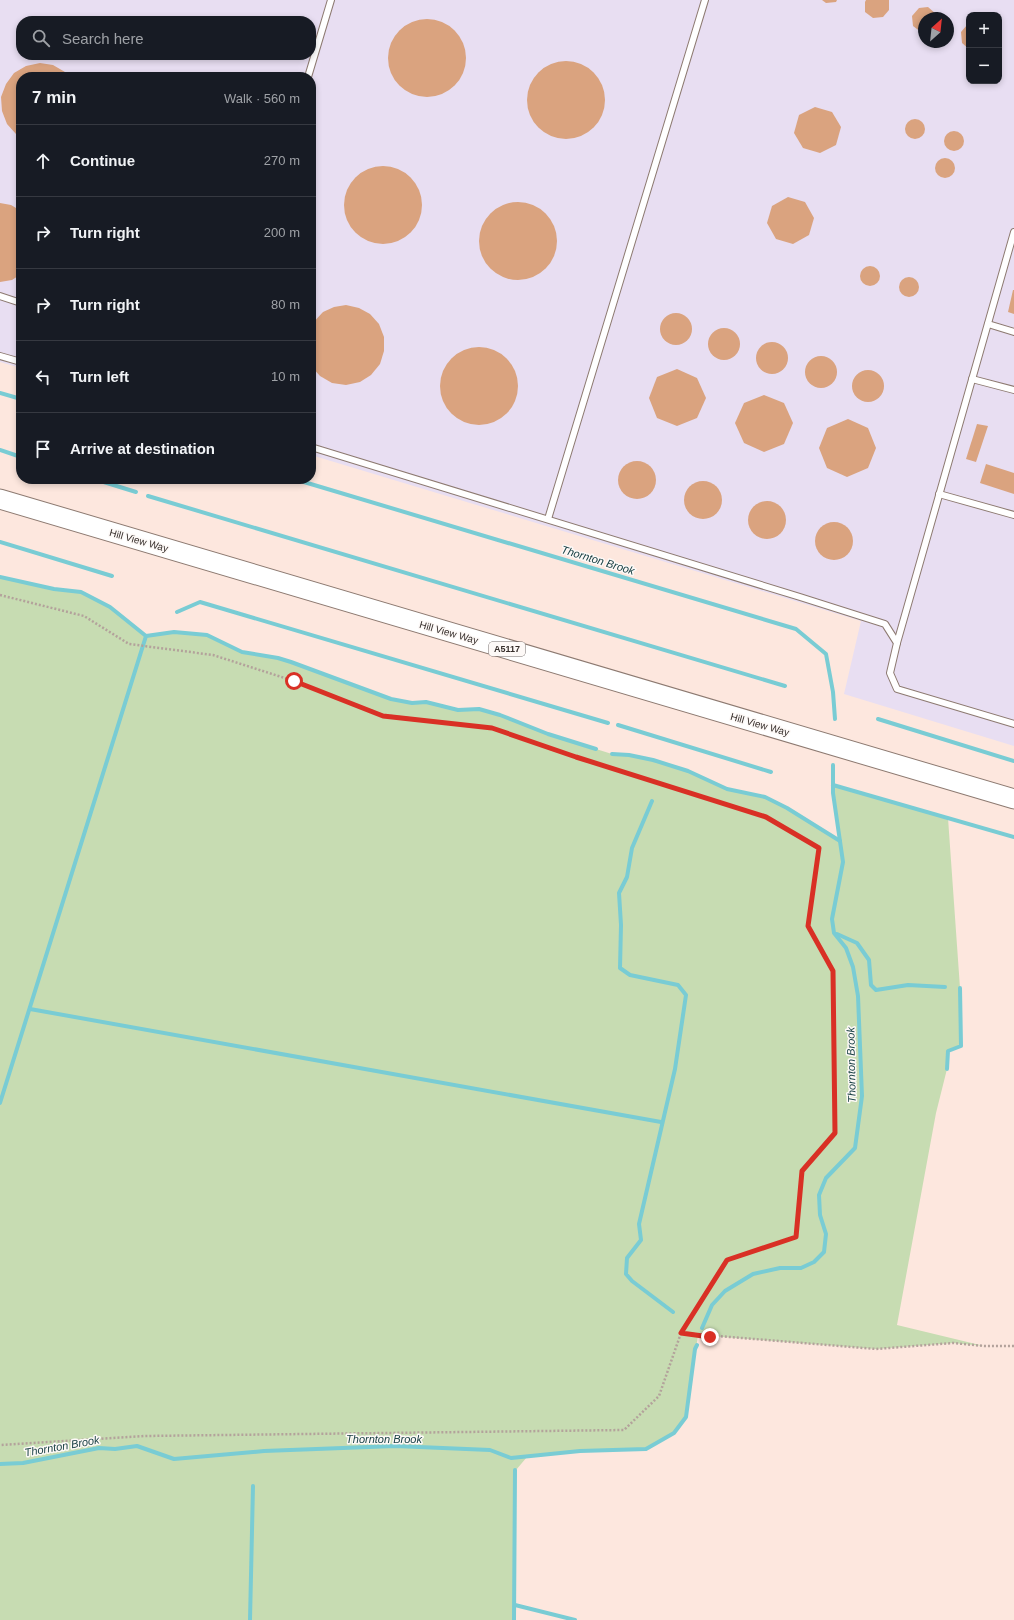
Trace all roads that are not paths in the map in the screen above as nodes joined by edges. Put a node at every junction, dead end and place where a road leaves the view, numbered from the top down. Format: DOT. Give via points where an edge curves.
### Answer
graph roads {
  1 [pos="330,0"];
  2 [pos="705,0"];
  3 [pos="316,49"];
  4 [pos="313,60"];
  5 [pos="309,72"];
  6 [pos="1014,232"];
  7 [pos="0,296"];
  8 [pos="16,301"];
  9 [pos="988,324"];
  10 [pos="1014,332"];
  11 [pos="0,356"];
  12 [pos="16,361"];
  13 [pos="972,379"];
  14 [pos="1014,390"];
  15 [pos="316,449"];
  16 [pos="939,494"];
  17 [pos="0,499"];
  18 [pos="1014,515"];
  19 [pos="548,519"];
  20 [pos="897,642"];
  21 [pos="1014,724"];
  22 [pos="1014,799"];
  1 -- 3 [label="lane"];
  2 -- 19 [label="lane"];
  4 -- 5 [label="lane"];
  6 -- 9 [label="lane"];
  7 -- 8 [label="lane"];
  9 -- 10 [label="lane"];
  9 -- 13 [label="lane"];
  11 -- 12 [label="lane"];
  13 -- 14 [label="lane"];
  13 -- 16 [label="lane"];
  15 -- 19 [label="lane"];
  16 -- 18 [label="lane"];
  16 -- 20 [label="lane"];
  17 -- 22 [label="main road, Hill View Way / A5117"];
  19 -- 20 [label="lane" via="885,624"];
  20 -- 21 [label="lane" via="890,673 897,689"];
}
